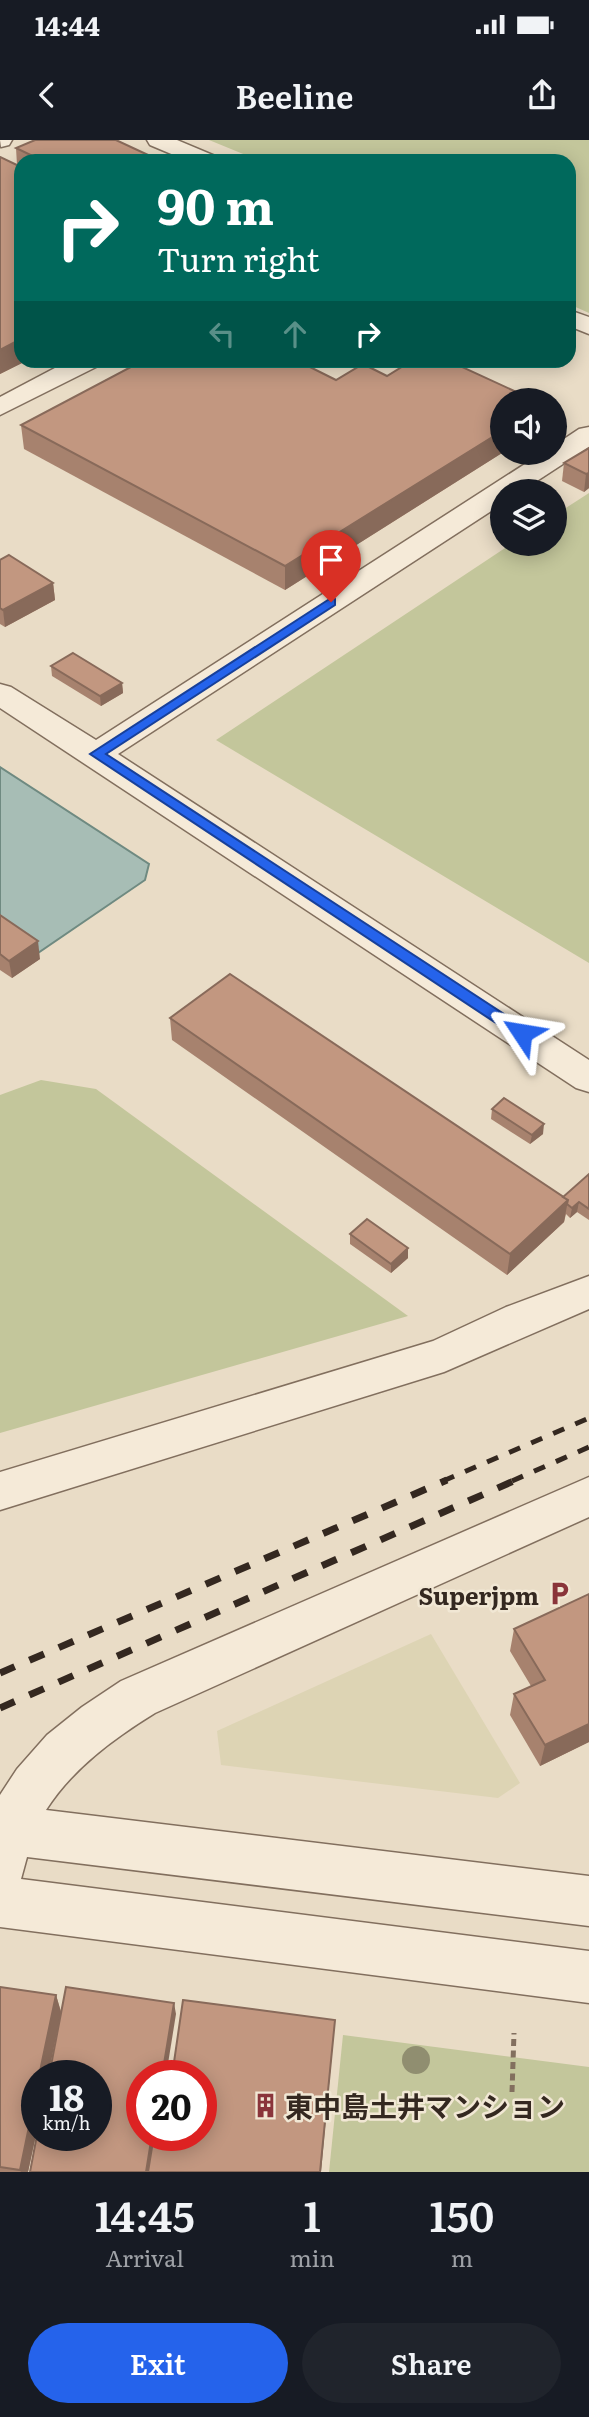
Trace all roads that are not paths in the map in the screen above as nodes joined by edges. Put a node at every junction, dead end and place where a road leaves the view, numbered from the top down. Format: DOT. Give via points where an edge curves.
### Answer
graph roads {
  1 [pos="158,140"];
  2 [pos="191,154"];
  3 [pos="76,368"];
  4 [pos="0,407"];
  5 [pos="589,435"];
  6 [pos="0,694"];
  7 [pos="96,754"];
  8 [pos="589,1078"];
  9 [pos="589,1292"];
  10 [pos="0,1491"];
  11 [pos="589,1496"];
  12 [pos="3,1842"];
  13 [pos="589,1900"];
  14 [pos="0,1902"];
  15 [pos="589,1977"];
  1 -- 2 [label="street"];
  3 -- 4 [label="street"];
  5 -- 7 [label="street"];
  6 -- 7 [label="street"];
  7 -- 8 [label="street"];
  9 -- 10 [label="street" via="444,1354"];
  11 -- 12 [label="street" via="138,1697 109,1715 34,1782"];
  12 -- 13 [label="street"];
  14 -- 15 [label="street"];
}
